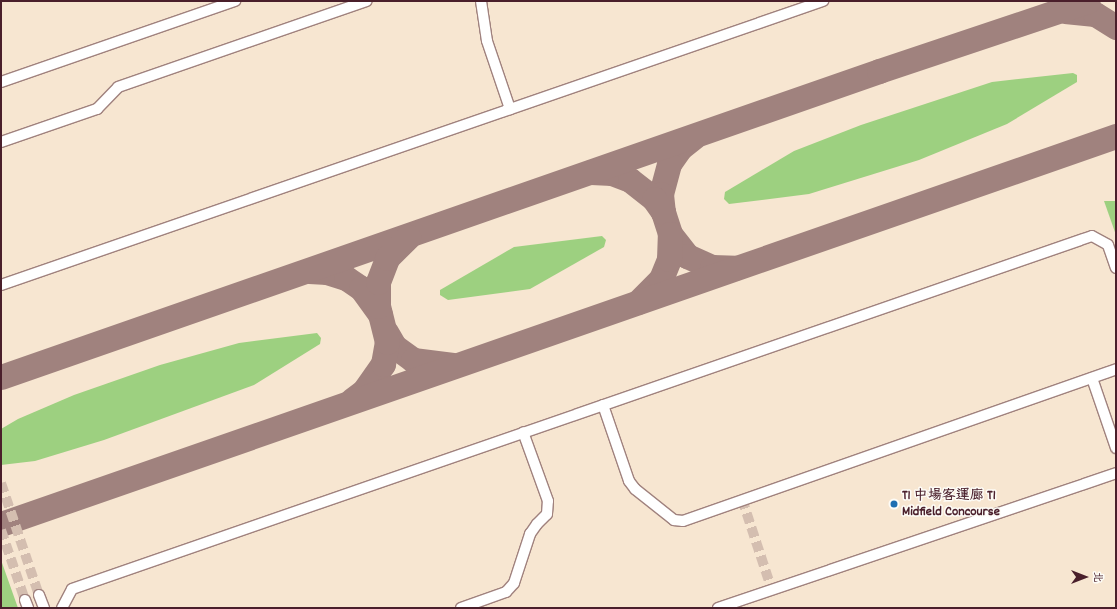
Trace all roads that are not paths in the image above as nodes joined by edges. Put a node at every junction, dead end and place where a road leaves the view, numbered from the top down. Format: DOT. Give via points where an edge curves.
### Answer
graph roads {
  1 [pos="235,1"];
  2 [pos="367,1"];
  3 [pos="481,1"];
  4 [pos="823,1"];
  5 [pos="1,82"];
  6 [pos="510,109"];
  7 [pos="1,142"];
  8 [pos="1116,268"];
  9 [pos="1,285"];
  10 [pos="1116,369"];
  11 [pos="1092,378"];
  12 [pos="603,405"];
  13 [pos="523,432"];
  14 [pos="1116,448"];
  15 [pos="1116,473"];
  16 [pos="39,595"];
  17 [pos="44,608"];
  18 [pos="62,608"];
  19 [pos="461,608"];
  20 [pos="718,608"];
  1 -- 5 [label="lane"];
  2 -- 7 [label="lane" via="118,87 98,109"];
  3 -- 6 [label="lane" via="487,41"];
  4 -- 6 [label="lane"];
  6 -- 9 [label="lane"];
  8 -- 12 [label="lane" via="1108,245 1092,236"];
  10 -- 11 [label="lane"];
  11 -- 12 [label="lane" via="683,521 674,520 636,489 629,480"];
  11 -- 14 [label="lane"];
  12 -- 13 [label="lane"];
  13 -- 18 [label="lane" via="72,589"];
  13 -- 19 [label="lane" via="548,501 547,514 530,534 514,583 506,592"];
  15 -- 20 [label="lane"];
  16 -- 17 [label="lane"];
}
